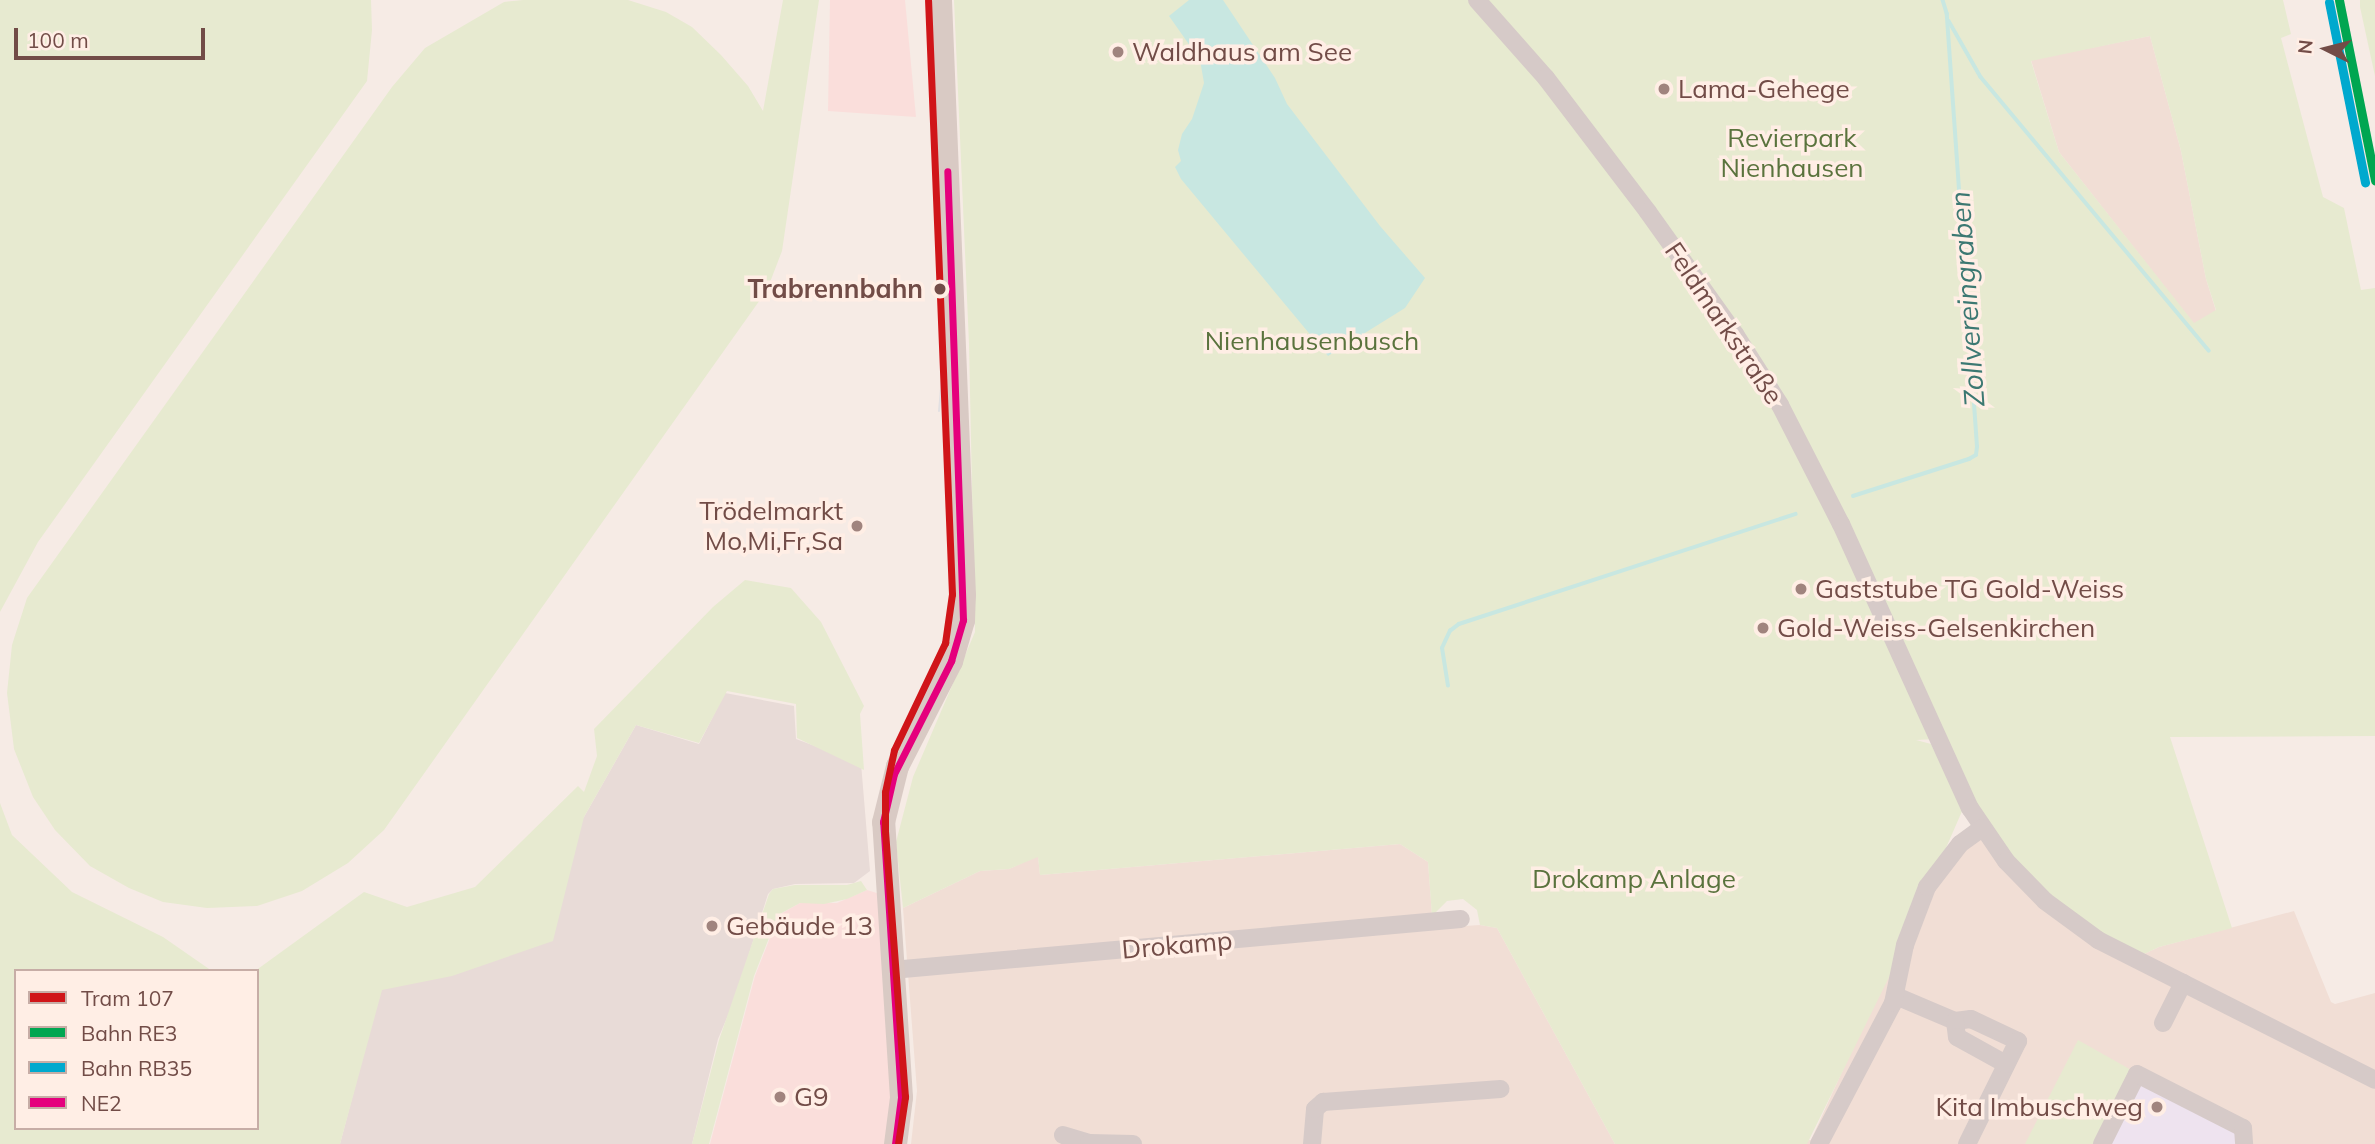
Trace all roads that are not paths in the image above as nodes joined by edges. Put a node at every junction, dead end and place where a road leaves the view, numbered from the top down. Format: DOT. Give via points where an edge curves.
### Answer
graph roads {
  1 [pos="940,0"];
  2 [pos="1477,0"];
  3 [pos="1982,828"];
  4 [pos="1461,919"];
  5 [pos="892,970"];
  6 [pos="2183,983"];
  7 [pos="1896,996"];
  8 [pos="1955,1021"];
  9 [pos="2163,1023"];
  10 [pos="2006,1064"];
  11 [pos="2375,1080"];
  12 [pos="1501,1088"];
  13 [pos="1063,1135"];
  14 [pos="895,1144"];
  15 [pos="1133,1144"];
  16 [pos="1312,1144"];
  17 [pos="1819,1144"];
  18 [pos="1967,1144"];
  19 [pos="2102,1144"];
  20 [pos="2244,1144"];
  1 -- 5 [label="main road" via="963,620 951,661 894,774 882,831"];
  2 -- 3 [label="street, Feldmarkstraße" via="1546,78 1735,334 1811,460 1943,753"];
  3 -- 6 [label="street, Feldmarkstraße" via="2025,881 2071,922 2120,953"];
  3 -- 7 [label="street" via="1960,844 1927,887 1905,945"];
  4 -- 5 [label="street, Drokamp"];
  5 -- 14 [label="main road" via="901,1108"];
  6 -- 9 [label="street"];
  6 -- 11 [label="street, Feldmarkstraße"];
  7 -- 8 [label="street"];
  7 -- 17 [label="street"];
  8 -- 10 [label="street" via="1956,1037"];
  8 -- 10 [label="street" via="1971,1019 2018,1041"];
  10 -- 18 [label="street"];
  12 -- 16 [label="street" via="1323,1101 1315,1109"];
  13 -- 15 [label="street" via="1090,1143"];
  19 -- 20 [label="street" via="2137,1074 2242,1128"];
}
